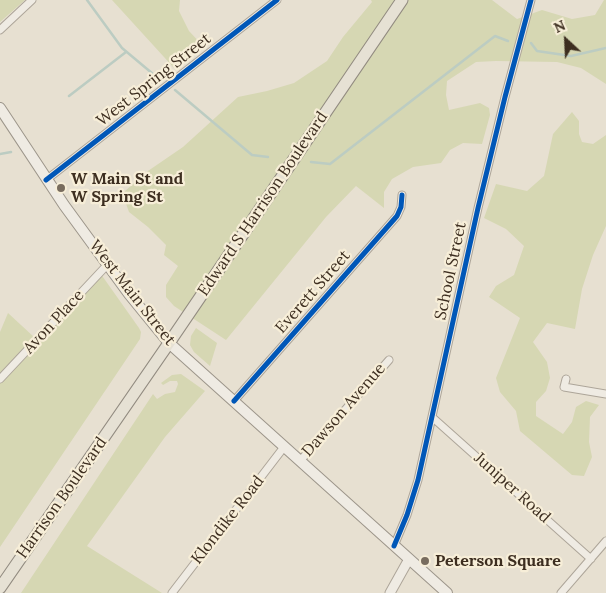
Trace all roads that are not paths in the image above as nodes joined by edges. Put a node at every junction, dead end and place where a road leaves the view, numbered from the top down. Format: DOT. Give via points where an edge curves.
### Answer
graph roads {
  1 [pos="32,0"];
  2 [pos="277,0"];
  3 [pos="402,0"];
  4 [pos="530,0"];
  5 [pos="0,30"];
  6 [pos="0,108"];
  7 [pos="46,180"];
  8 [pos="402,195"];
  9 [pos="108,264"];
  10 [pos="169,343"];
  11 [pos="389,360"];
  12 [pos="0,379"];
  13 [pos="566,379"];
  14 [pos="606,394"];
  15 [pos="234,401"];
  16 [pos="124,408"];
  17 [pos="432,417"];
  18 [pos="284,447"];
  19 [pos="300,461"];
  20 [pos="606,541"];
  21 [pos="394,546"];
  22 [pos="409,559"];
  23 [pos="591,559"];
  24 [pos="0,588"];
  25 [pos="172,593"];
  26 [pos="390,593"];
  27 [pos="447,593"];
  28 [pos="561,593"];
  1 -- 5 [label="street"];
  2 -- 7 [label="street, West Spring Street"];
  3 -- 10 [label="main road, Edward S Harrison Boulevard"];
  4 -- 17 [label="street, School Street" via="478,208"];
  6 -- 7 [label="main road, West Main Street"];
  7 -- 9 [label="main road, West Main Street"];
  8 -- 15 [label="street, Everett Street" via="397,216"];
  9 -- 10 [label="main road, West Main Street"];
  9 -- 12 [label="street, Avon Place"];
  10 -- 15 [label="main road, West Main Street"];
  10 -- 16 [label="main road, Edward S Harrison Boulevard"];
  11 -- 19 [label="street, Dawson Avenue"];
  13 -- 14 [label="street" via="564,387"];
  15 -- 18 [label="main road, West Main Street"];
  16 -- 24 [label="main road, Harrison Boulevard"];
  17 -- 21 [label="street, School Street" via="414,496"];
  17 -- 23 [label="street, Juniper Road"];
  18 -- 19 [label="main road, West Main Street"];
  18 -- 25 [label="street, Klondike Road"];
  19 -- 21 [label="main road, West Main Street"];
  20 -- 23 [label="street"];
  21 -- 22 [label="main road, West Main Street"];
  22 -- 26 [label="street"];
  22 -- 27 [label="main road, West Main Street"];
  23 -- 28 [label="street"];
}
